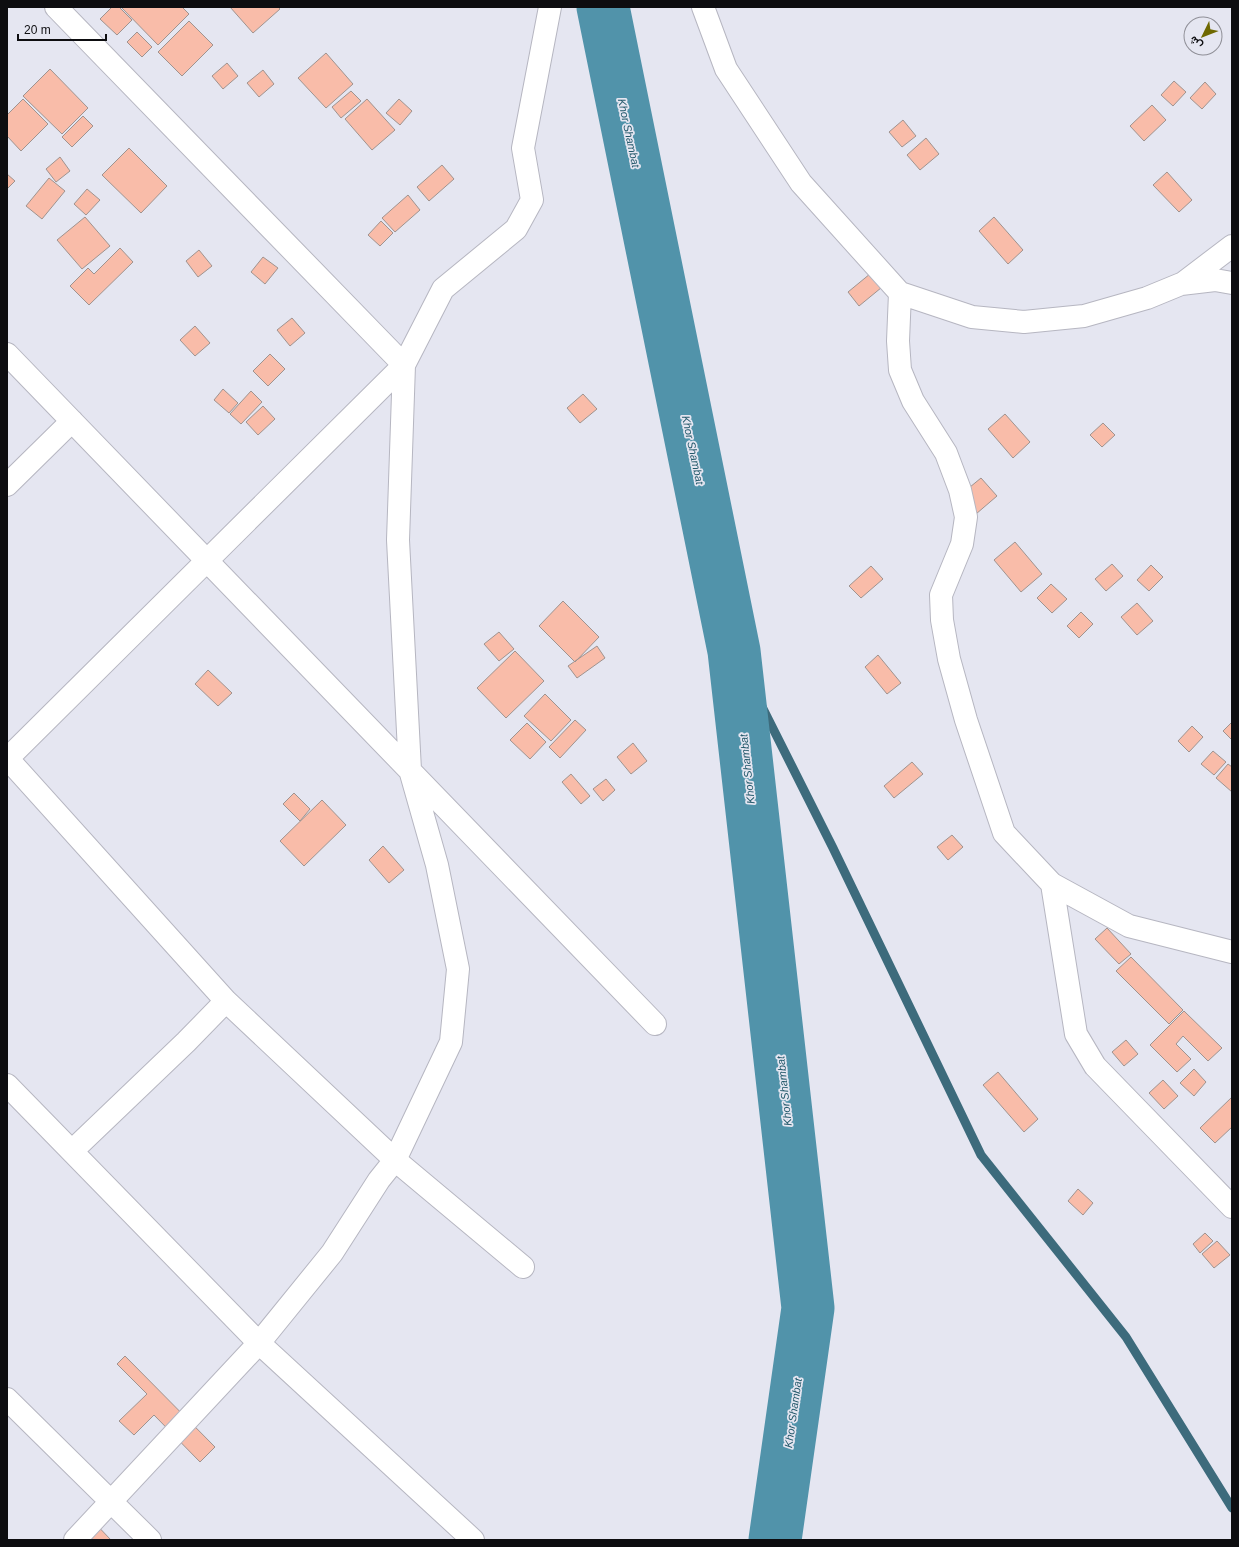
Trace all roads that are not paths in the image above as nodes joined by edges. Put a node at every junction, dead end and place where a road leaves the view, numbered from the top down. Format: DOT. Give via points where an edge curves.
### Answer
graph roads {
  1 [pos="56,7"];
  2 [pos="550,7"];
  3 [pos="704,7"];
  4 [pos="1232,246"];
  5 [pos="1232,282"];
  6 [pos="1181,284"];
  7 [pos="900,293"];
  8 [pos="7,354"];
  9 [pos="404,365"];
  10 [pos="72,421"];
  11 [pos="7,485"];
  12 [pos="207,561"];
  13 [pos="7,758"];
  14 [pos="410,770"];
  15 [pos="1052,884"];
  16 [pos="1232,952"];
  17 [pos="226,1001"];
  18 [pos="655,1024"];
  19 [pos="7,1085"];
  20 [pos="72,1151"];
  21 [pos="395,1160"];
  22 [pos="1232,1207"];
  23 [pos="523,1267"];
  24 [pos="259,1342"];
  25 [pos="7,1399"];
  26 [pos="111,1500"];
  27 [pos="74,1540"];
  28 [pos="150,1540"];
  29 [pos="473,1540"];
  1 -- 9 [label="street"];
  2 -- 9 [label="street" via="523,148 532,200 516,229 443,289"];
  3 -- 7 [label="street" via="726,69 801,183"];
  4 -- 6 [label="street"];
  5 -- 6 [label="street" via="1215,280"];
  6 -- 7 [label="street" via="1147,298 1084,316 1024,322 972,317"];
  7 -- 15 [label="street" via="900,370 913,401 946,453 960,490 966,517 962,544 941,596 942,620 950,660 966,720 1004,832"];
  8 -- 10 [label="street"];
  9 -- 12 [label="street"];
  9 -- 14 [label="street" via="398,540"];
  10 -- 11 [label="street"];
  10 -- 12 [label="street"];
  12 -- 13 [label="street"];
  12 -- 14 [label="street"];
  13 -- 17 [label="street"];
  14 -- 18 [label="street"];
  14 -- 21 [label="street" via="437,865 458,969 451,1042"];
  15 -- 16 [label="street" via="1129,926"];
  15 -- 22 [label="street" via="1076,1034 1095,1066"];
  17 -- 20 [label="street"];
  17 -- 21 [label="street"];
  19 -- 20 [label="street"];
  20 -- 24 [label="street"];
  21 -- 23 [label="street"];
  21 -- 24 [label="street" via="379,1180 332,1253"];
  24 -- 26 [label="street"];
  24 -- 29 [label="street"];
  25 -- 26 [label="street"];
  26 -- 27 [label="street"];
  26 -- 28 [label="street"];
}
